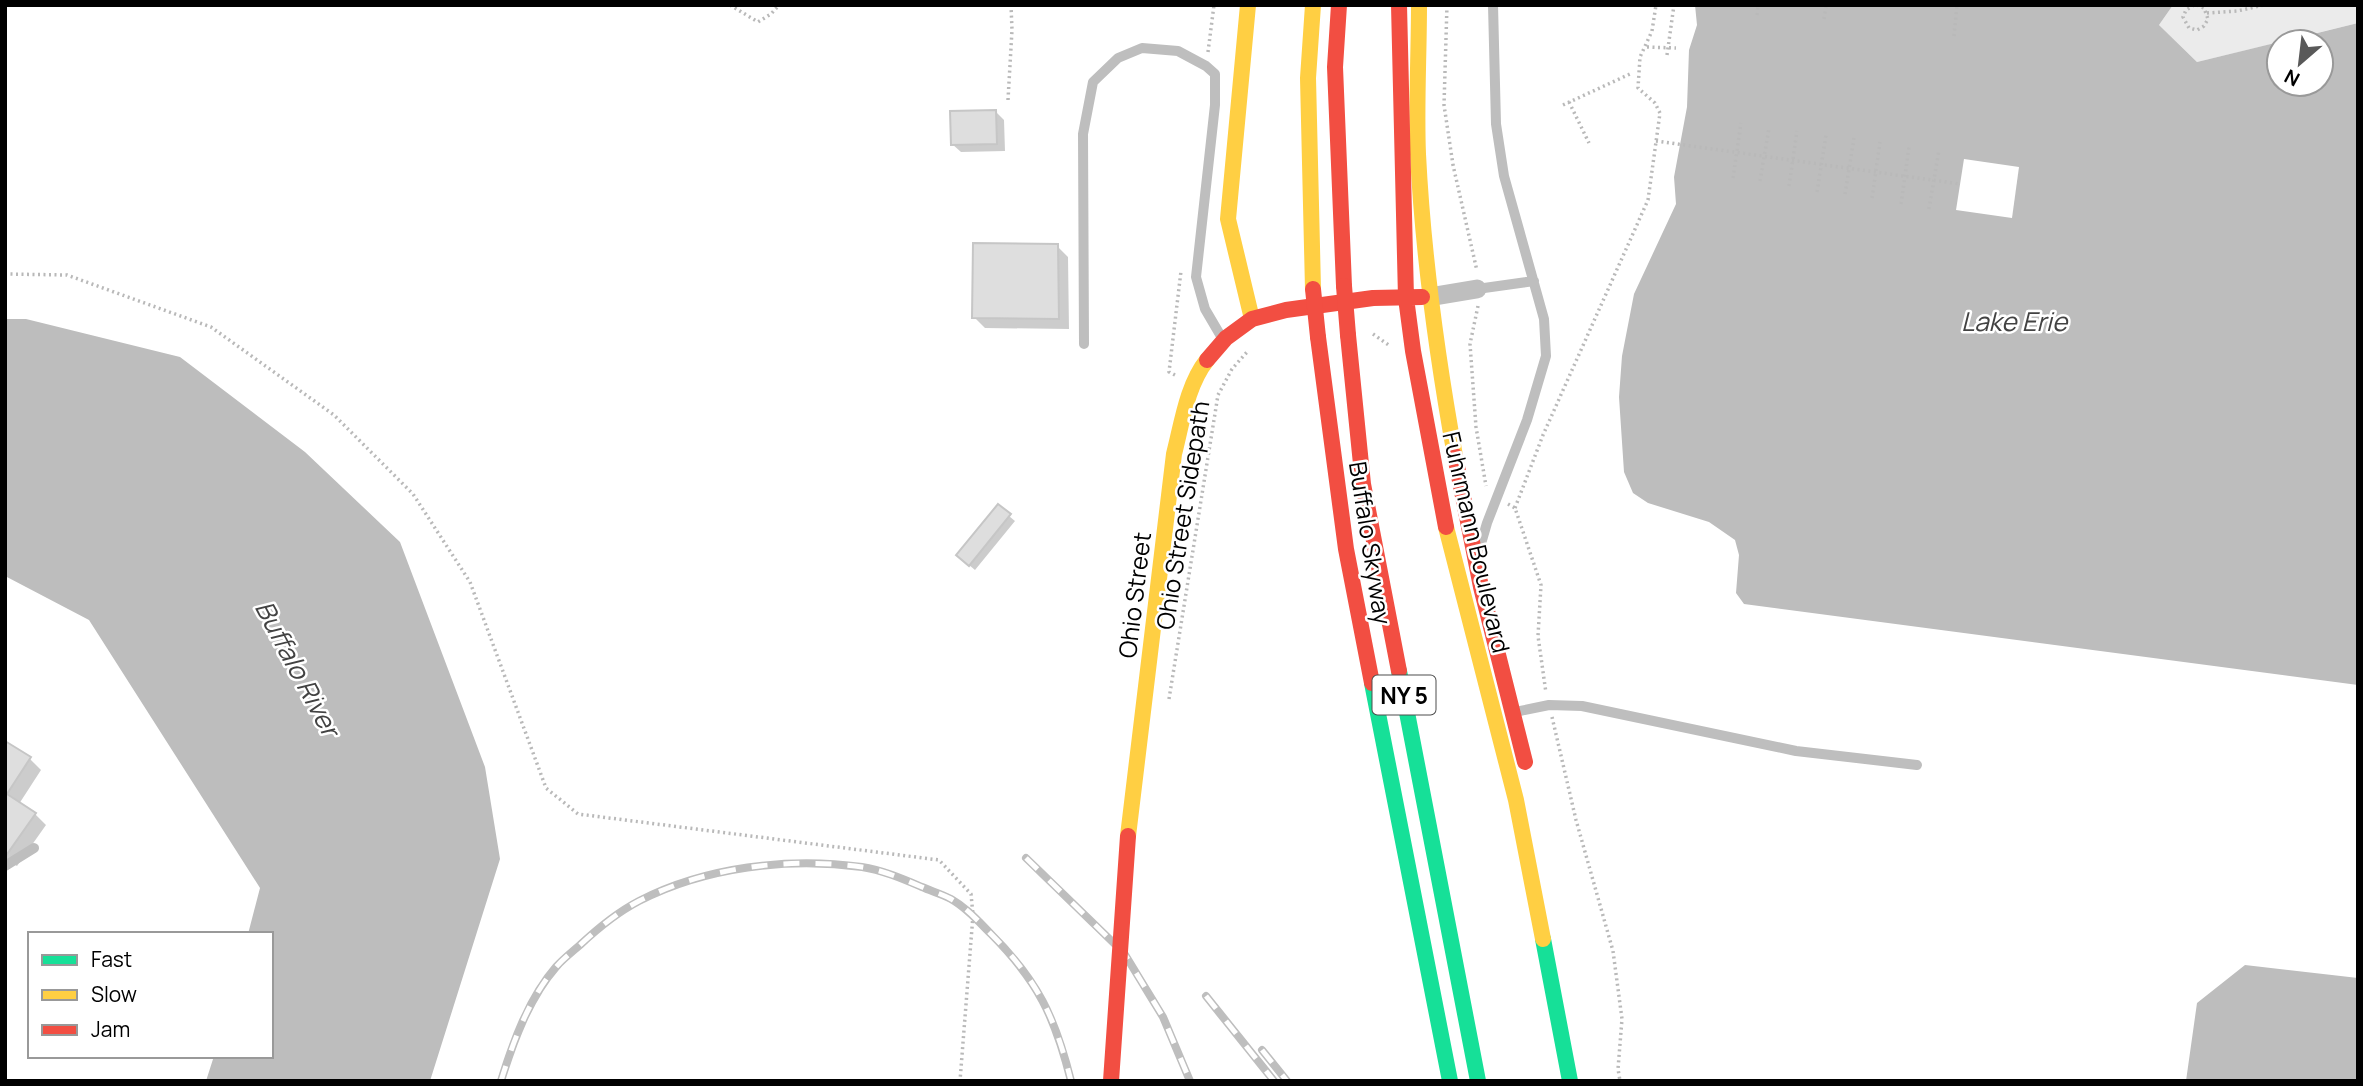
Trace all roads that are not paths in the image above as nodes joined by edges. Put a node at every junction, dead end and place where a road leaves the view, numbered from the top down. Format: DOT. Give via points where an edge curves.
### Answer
graph roads {
  1 [pos="1248,5"];
  2 [pos="1313,5"];
  3 [pos="1339,5"];
  4 [pos="1399,5"];
  5 [pos="1419,5"];
  6 [pos="1493,5"];
  7 [pos="1534,281"];
  8 [pos="1477,288"];
  9 [pos="1429,297"];
  10 [pos="1406,298"];
  11 [pos="1252,318"];
  12 [pos="1224,341"];
  13 [pos="1084,344"];
  14 [pos="1478,572"];
  15 [pos="1514,712"];
  16 [pos="1495,717"];
  17 [pos="1917,765"];
  18 [pos="1528,780"];
  19 [pos="34,848"];
  20 [pos="5,866"];
  21 [pos="1571,999"];
  22 [pos="1111,1081"];
  23 [pos="1450,1081"];
  24 [pos="1478,1081"];
  25 [pos="1570,1081"];
  26 [pos="1583,1081"];
  1 -- 11 [label="main road" via="1228,219"];
  2 -- 23 [label="main road, Buffalo Skyway / NY 5, bridge" via="1308,78 1318,337 1346,549"];
  3 -- 24 [label="main road, Buffalo Skyway / NY 5, bridge" via="1335,67 1344,286 1363,484"];
  4 -- 10 [label="main road, Fuhrmann Boulevard"];
  5 -- 9 [label="main road, Fuhrmann Boulevard" via="1418,153"];
  6 -- 7 [label="lane" via="1496,124 1504,176"];
  7 -- 8 [label="lane"];
  7 -- 14 [label="lane" via="1544,319 1546,356 1528,420 1487,523"];
  8 -- 9 [label="street"];
  9 -- 10 [label="main road, Ohio Street"];
  9 -- 14 [label="main road, Fuhrmann Boulevard"];
  10 -- 11 [label="main road, Ohio Street" via="1373,298"];
  10 -- 16 [label="main road, Fuhrmann Boulevard" via="1451,552"];
  11 -- 12 [label="main road, Ohio Street"];
  12 -- 13 [label="lane" via="1205,309 1196,277 1215,74 1178,51 1142,48 1118,58 1093,82 1083,134"];
  12 -- 22 [label="main road, Ohio Street, bridge" via="1201,368 1174,454 1128,836"];
  14 -- 15 [label="main road, Fuhrmann Boulevard"];
  15 -- 16 [label="street"];
  15 -- 17 [label="lane" via="1549,705 1582,706 1796,751"];
  15 -- 18 [label="main road, Fuhrmann Boulevard"];
  16 -- 25 [label="main road, Fuhrmann Boulevard" via="1516,800"];
  19 -- 20 [label="lane"];
  21 -- 26 [label="main road"];
}
